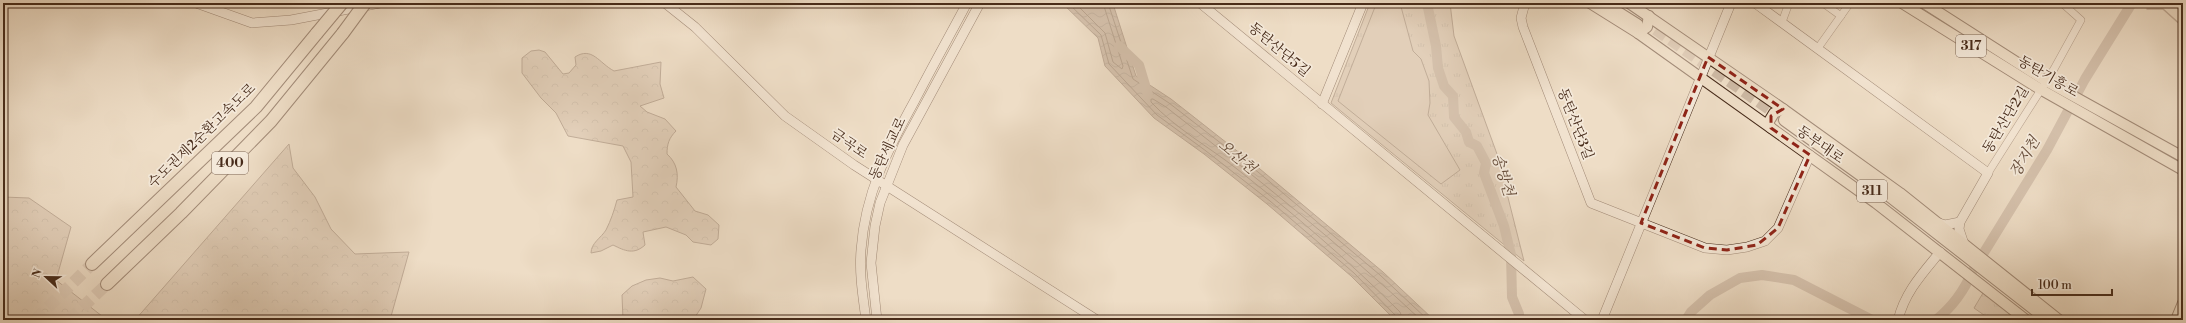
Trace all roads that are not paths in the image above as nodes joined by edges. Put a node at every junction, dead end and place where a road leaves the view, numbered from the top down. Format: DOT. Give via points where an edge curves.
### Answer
graph roads {
  1 [pos="196,3"];
  2 [pos="365,3"];
  3 [pos="380,3"];
  4 [pos="665,3"];
  5 [pos="967,3"];
  6 [pos="980,3"];
  7 [pos="1200,3"];
  8 [pos="1363,3"];
  9 [pos="1526,3"];
  10 [pos="1590,3"];
  11 [pos="1602,3"];
  12 [pos="1616,3"];
  13 [pos="1630,3"];
  14 [pos="1731,3"];
  15 [pos="1755,3"];
  16 [pos="1789,3"];
  17 [pos="1822,3"];
  18 [pos="1850,3"];
  19 [pos="1902,3"];
  20 [pos="1924,3"];
  21 [pos="2062,3"];
  22 [pos="343,5"];
  23 [pos="1841,16"];
  24 [pos="1782,22"];
  25 [pos="1641,23"];
  26 [pos="1818,48"];
  27 [pos="1708,57"];
  28 [pos="1700,77"];
  29 [pos="2046,81"];
  30 [pos="2040,89"];
  31 [pos="1322,104"];
  32 [pos="1780,121"];
  33 [pos="1810,155"];
  34 [pos="2183,157"];
  35 [pos="2183,170"];
  36 [pos="1988,173"];
  37 [pos="875,179"];
  38 [pos="886,185"];
  39 [pos="1936,222"];
  40 [pos="1960,222"];
  41 [pos="1641,223"];
  42 [pos="1940,252"];
  43 [pos="1963,254"];
  44 [pos="92,264"];
  45 [pos="1988,276"];
  46 [pos="107,284"];
  47 [pos="2183,303"];
  48 [pos="866,320"];
  49 [pos="877,320"];
  50 [pos="1097,320"];
  51 [pos="1585,320"];
  52 [pos="1602,320"];
  53 [pos="1898,320"];
  54 [pos="2026,320"];
  55 [pos="2039,320"];
  56 [pos="2050,320"];
  57 [pos="2059,320"];
  58 [pos="2176,320"];
  1 -- 22 [label="street" via="252,23 291,20"];
  2 -- 46 [label="highway, 400, bridge" via="271,120 181,213"];
  3 -- 22 [label="street"];
  4 -- 37 [label="street, 금곡로" via="695,27 785,116"];
  5 -- 37 [label="street, 동탄세교로"];
  6 -- 38 [label="street, 동탄세교로" via="903,145"];
  7 -- 31 [label="street, 동탄산단5길"];
  8 -- 31 [label="street"];
  9 -- 41 [label="street, 동탄산단3길" via="1521,18 1523,26 1591,203"];
  10 -- 25 [label="main road, 동부대로"];
  11 -- 25 [label="highway, 동부대로"];
  12 -- 25 [label="highway, 동부대로"];
  13 -- 25 [label="main road, 동부대로"];
  14 -- 27 [label="street"];
  15 -- 24 [label="street"];
  16 -- 24 [label="street"];
  17 -- 23 [label="street"];
  18 -- 23 [label="street"];
  19 -- 30 [label="main road, 동탄기흥로 / 317"];
  20 -- 29 [label="main road, 동탄기흥로 / 317"];
  21 -- 29 [label="street, 동탄산단2길" via="2081,20"];
  22 -- 44 [label="highway, 수도권제2순환고속도로 / 400, bridge" via="256,107"];
  23 -- 26 [label="street"];
  24 -- 26 [label="street"];
  25 -- 27 [label="main road, 동부대로"];
  25 -- 28 [label="main road, 동부대로"];
  26 -- 36 [label="street"];
  27 -- 28 [label="street"];
  27 -- 32 [label="main road, 동부대로"];
  28 -- 32 [label="main road, 동부대로"];
  28 -- 41 [label="street"];
  29 -- 30 [label="street, 동탄산단2길"];
  29 -- 34 [label="main road, 동탄기흥로 / 317"];
  30 -- 35 [label="main road, 동탄기흥로 / 317"];
  30 -- 36 [label="street, 동탄산단2길"];
  31 -- 51 [label="street, 동탄산단5길"];
  32 -- 33 [label="main road, 동부대로"];
  32 -- 39 [label="main road, 동부대로" via="1900,193"];
  32 -- 43 [label="highway, 동부대로 / 311" via="1870,189"];
  33 -- 41 [label="street, 동탄산단3길" via="1778,228 1772,236 1757,244 1727,250 1705,248"];
  33 -- 42 [label="main road, 동부대로"];
  36 -- 40 [label="street"];
  37 -- 38 [label="street, 금곡로"];
  37 -- 48 [label="street, 동탄세교로" via="864,225 861,251"];
  38 -- 49 [label="street, 동탄세교로" via="877,214 872,248"];
  38 -- 50 [label="street, 금곡로"];
  39 -- 40 [label="street" via="1945,225"];
  39 -- 43 [label="main road, 동부대로"];
  40 -- 43 [label="street"];
  41 -- 52 [label="street"];
  42 -- 43 [label="main road, 동부대로"];
  42 -- 53 [label="street" via="1914,283"];
  43 -- 45 [label="highway, 동부대로 / 311"];
  45 -- 54 [label="main road, 동부대로"];
  45 -- 55 [label="highway, 동부대로 / 311"];
  45 -- 56 [label="highway, 동부대로 / 311"];
  45 -- 57 [label="main road, 동부대로"];
  47 -- 58 [label="main road"];
}
